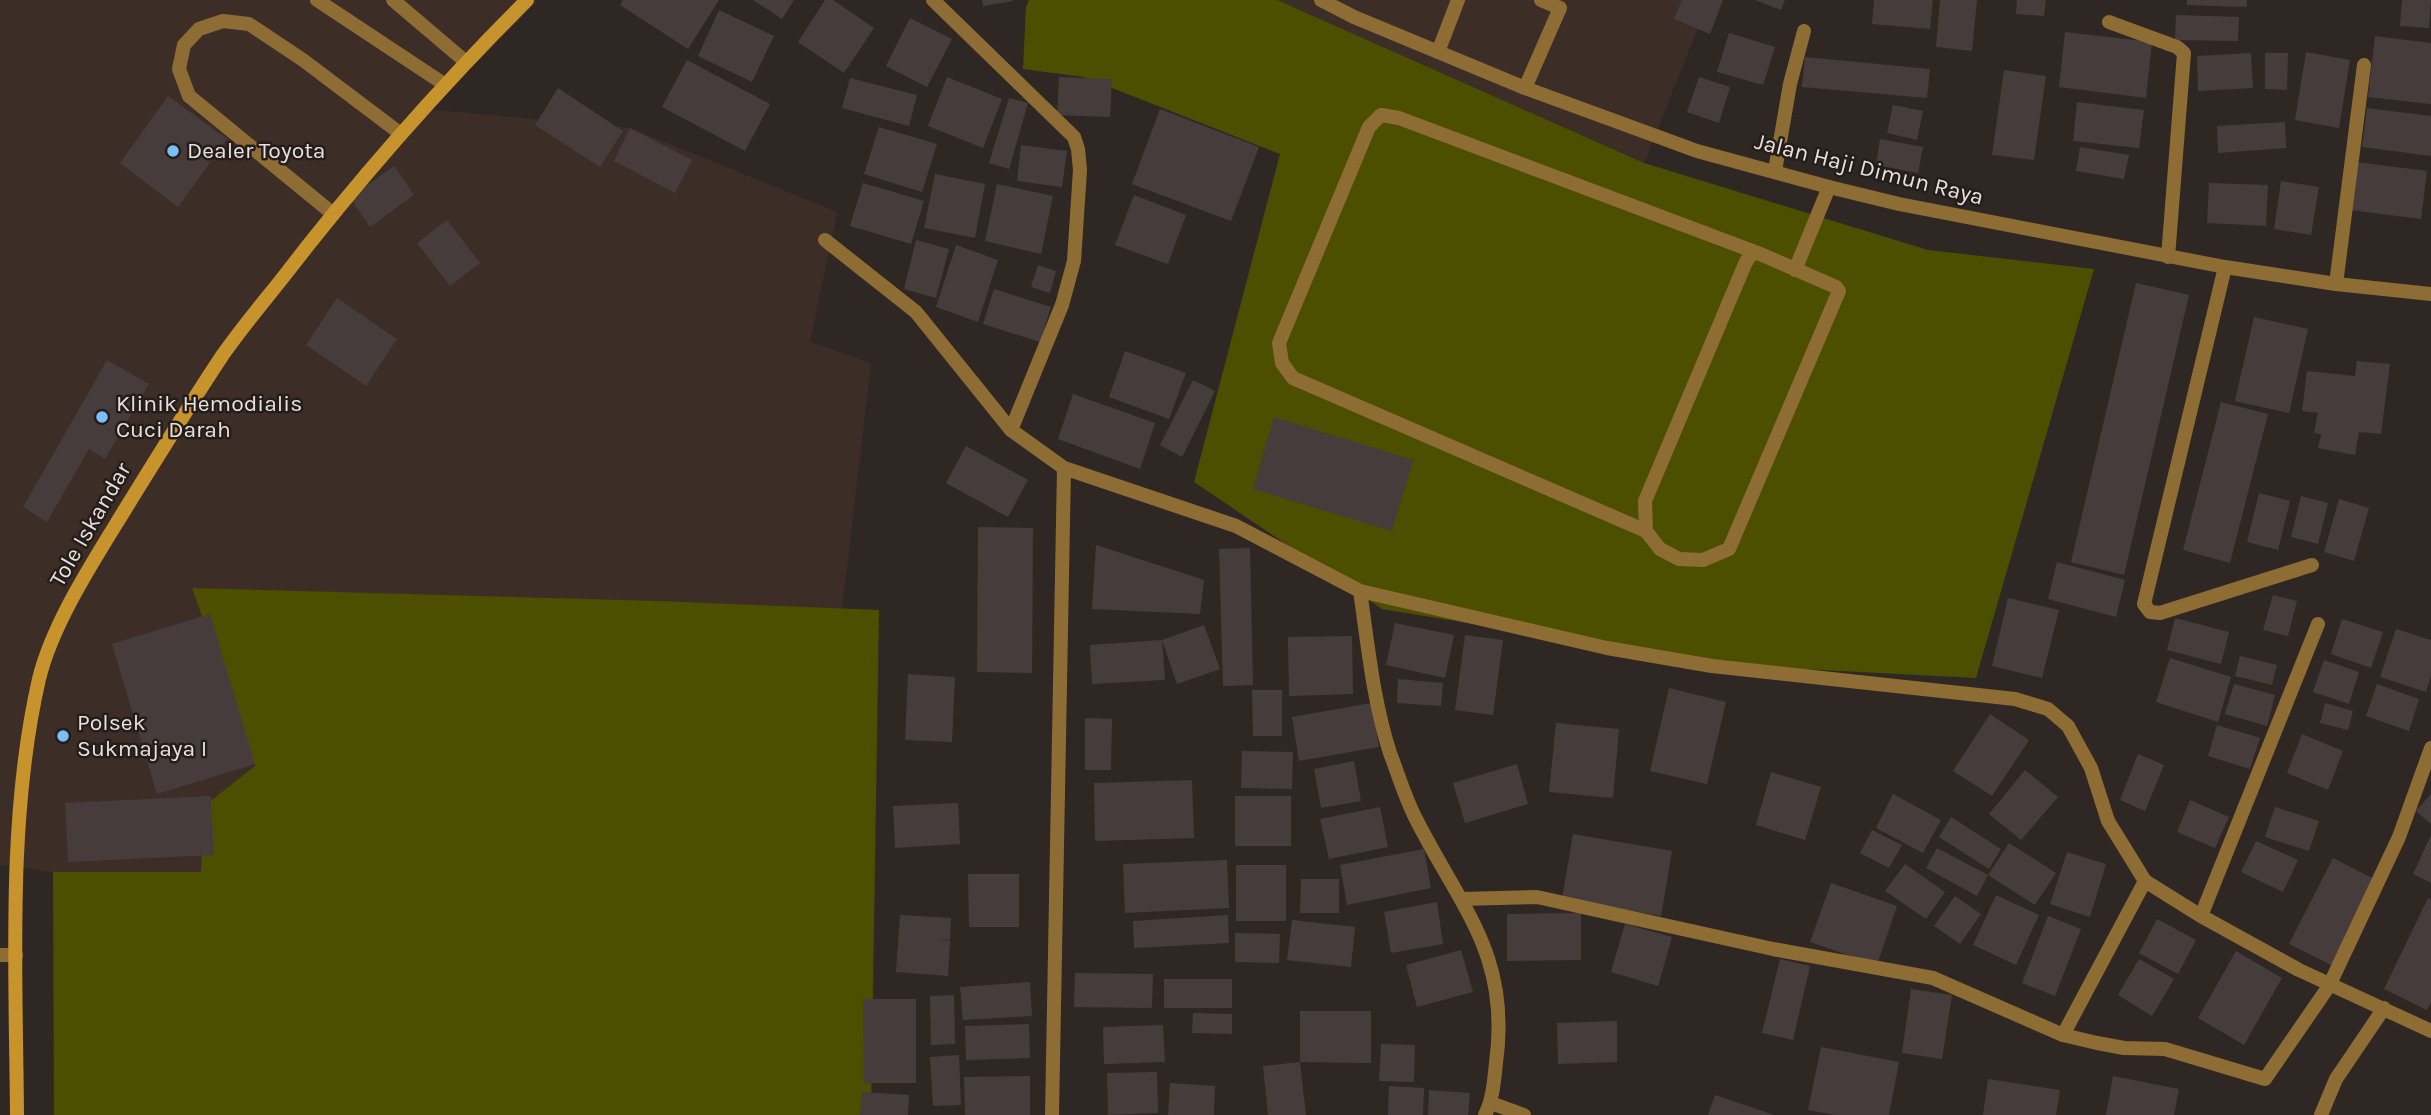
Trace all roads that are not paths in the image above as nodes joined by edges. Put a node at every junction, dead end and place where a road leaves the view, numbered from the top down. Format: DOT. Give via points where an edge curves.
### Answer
graph roads {
  1 [pos="317,0"];
  2 [pos="393,0"];
  3 [pos="527,0"];
  4 [pos="933,0"];
  5 [pos="1321,0"];
  6 [pos="1458,0"];
  7 [pos="1541,0"];
  8 [pos="2109,22"];
  9 [pos="1804,31"];
  10 [pos="1438,52"];
  11 [pos="466,62"];
  12 [pos="2364,65"];
  13 [pos="444,84"];
  14 [pos="1525,88"];
  15 [pos="401,134"];
  16 [pos="1775,171"];
  17 [pos="1829,187"];
  18 [pos="332,213"];
  19 [pos="825,240"];
  20 [pos="1758,253"];
  21 [pos="2168,257"];
  22 [pos="2225,267"];
  23 [pos="1795,270"];
  24 [pos="2336,284"];
  25 [pos="2431,294"];
  26 [pos="1011,430"];
  27 [pos="1065,468"];
  28 [pos="1646,531"];
  29 [pos="2312,565"];
  30 [pos="1360,591"];
  31 [pos="2318,624"];
  32 [pos="2431,748"];
  33 [pos="2145,881"];
  34 [pos="1461,899"];
  35 [pos="2201,916"];
  36 [pos="0,955"];
  37 [pos="16,955"];
  38 [pos="2329,986"];
  39 [pos="2384,1008"];
  40 [pos="2431,1031"];
  41 [pos="2063,1035"];
  42 [pos="1488,1109"];
  43 [pos="17,1115"];
  44 [pos="1052,1115"];
  45 [pos="1524,1115"];
  46 [pos="2321,1115"];
  1 -- 13 [label="street"];
  2 -- 11 [label="street"];
  3 -- 11 [label="main road, Tole Iskandar"];
  4 -- 26 [label="street" via="1074,137 1078,149 1074,261 1062,305"];
  5 -- 10 [label="street, Jalan Haji Dimun Raya"];
  6 -- 10 [label="street"];
  7 -- 14 [label="street" via="1560,8"];
  8 -- 21 [label="street" via="2185,53"];
  9 -- 16 [label="street"];
  10 -- 14 [label="street, Jalan Haji Dimun Raya"];
  11 -- 13 [label="main road, Tole Iskandar"];
  12 -- 24 [label="street"];
  13 -- 15 [label="main road, Tole Iskandar"];
  14 -- 16 [label="street, Jalan Haji Dimun Raya" via="1697,151"];
  15 -- 18 [label="main road, Tole Iskandar"];
  15 -- 18 [label="street" via="249,24 223,21 199,29 184,46 179,69 188,96"];
  16 -- 17 [label="street, Jalan Haji Dimun Raya"];
  17 -- 21 [label="street, Jalan Haji Dimun Raya"];
  17 -- 23 [label="street"];
  18 -- 37 [label="main road, Tole Iskandar" via="224,354 60,623 40,676 27,743 18,847"];
  19 -- 26 [label="street" via="916,312"];
  20 -- 23 [label="street"];
  20 -- 28 [label="street" via="1745,264 1645,501"];
  20 -- 28 [label="street" via="1381,115 1370,127 1279,343 1282,363 1293,378"];
  21 -- 22 [label="street, Jalan Haji Dimun Raya"];
  22 -- 24 [label="street, Jalan Haji Dimun Raya"];
  22 -- 29 [label="street" via="2144,604 2150,612 2160,613"];
  23 -- 28 [label="street" via="1836,286 1839,292 1729,549 1703,560 1679,559 1660,549"];
  24 -- 25 [label="street, Jalan Haji Dimun Raya"];
  26 -- 27 [label="street"];
  27 -- 30 [label="street" via="1236,526"];
  27 -- 44 [label="street"];
  30 -- 33 [label="street" via="1607,648 1712,666 2015,699 2048,709 2068,726 2091,768 2108,821"];
  30 -- 34 [label="street" via="1389,751 1414,816"];
  31 -- 35 [label="street"];
  32 -- 38 [label="street" via="2399,837"];
  33 -- 35 [label="street"];
  33 -- 41 [label="street"];
  34 -- 41 [label="street" via="1537,897 1773,949 1933,978"];
  34 -- 42 [label="street" via="1487,952 1497,992 1500,1032"];
  35 -- 38 [label="street"];
  36 -- 37 [label="street"];
  37 -- 43 [label="main road, Tole Iskandar"];
  38 -- 39 [label="street"];
  38 -- 41 [label="street" via="2265,1079 2165,1049 2106,1045"];
  39 -- 40 [label="street"];
  39 -- 46 [label="street" via="2336,1079"];
  42 -- 45 [label="street"];
}
